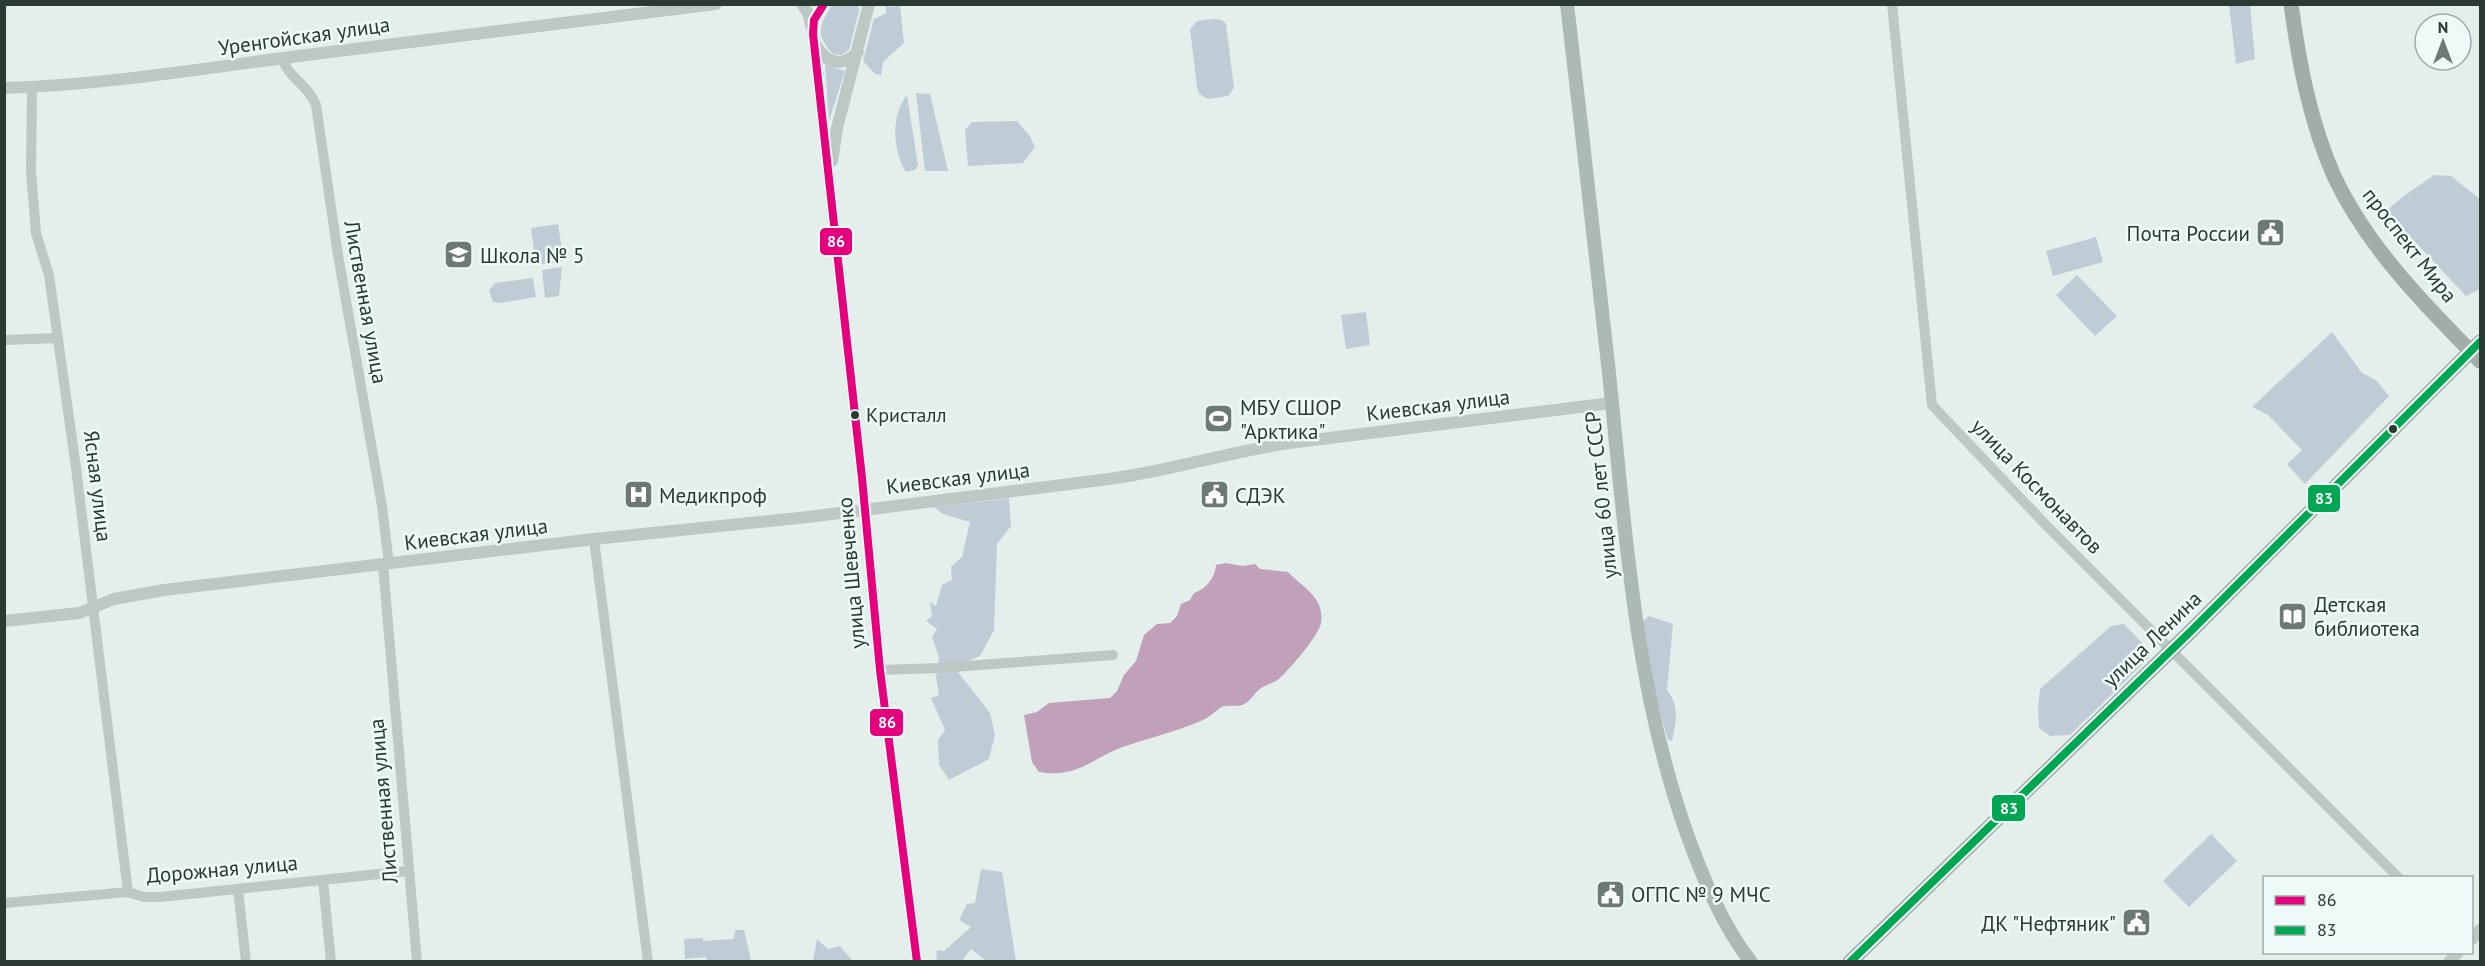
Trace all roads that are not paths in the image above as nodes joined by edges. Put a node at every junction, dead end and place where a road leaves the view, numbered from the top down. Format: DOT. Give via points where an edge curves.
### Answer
graph roads {
  1 [pos="716,4"];
  2 [pos="802,4"];
  3 [pos="824,4"];
  4 [pos="868,4"];
  5 [pos="1567,4"];
  6 [pos="1892,4"];
  7 [pos="2291,4"];
  8 [pos="813,31"];
  9 [pos="858,51"];
  10 [pos="282,58"];
  11 [pos="32,87"];
  12 [pos="4,88"];
  13 [pos="830,180"];
  14 [pos="58,338"];
  15 [pos="4,340"];
  16 [pos="2478,352"];
  17 [pos="1612,403"];
  18 [pos="865,510"];
  19 [pos="594,539"];
  20 [pos="386,564"];
  21 [pos="94,607"];
  22 [pos="4,621"];
  23 [pos="2172,649"];
  24 [pos="1113,654"];
  25 [pos="880,670"];
  26 [pos="408,871"];
  27 [pos="2397,876"];
  28 [pos="323,880"];
  29 [pos="238,889"];
  30 [pos="128,892"];
  31 [pos="4,903"];
  32 [pos="246,962"];
  33 [pos="331,962"];
  34 [pos="417,962"];
  35 [pos="648,962"];
  36 [pos="917,962"];
  37 [pos="1751,962"];
  38 [pos="1850,962"];
  1 -- 10 [label="street, Уренгойская улица"];
  2 -- 8 [label="street"];
  3 -- 8 [label="street"];
  4 -- 9 [label="street"];
  5 -- 17 [label="main road, улица 60 лет СССР"];
  6 -- 23 [label="street, улица Космонавтов" via="1932,405 2044,524"];
  7 -- 16 [label="main road, проспект Мира" via="2310,106 2335,178 2366,230 2406,282"];
  8 -- 9 [label="street" via="818,50 832,62 847,61"];
  8 -- 13 [label="street"];
  9 -- 13 [label="street" via="837,128"];
  10 -- 11 [label="street, Уренгойская улица"];
  10 -- 20 [label="street, Лиственная улица" via="288,72 307,88 316,105 382,506"];
  11 -- 12 [label="street, Уренгойская улица"];
  11 -- 14 [label="street, Ясная улица" via="31,172 36,233 50,275"];
  13 -- 18 [label="street, улица Шевченко"];
  14 -- 15 [label="street"];
  14 -- 21 [label="street, Ясная улица"];
  16 -- 23 [label="main road, улица Ленина"];
  17 -- 18 [label="street, Киевская улица" via="1289,443 1135,476"];
  17 -- 37 [label="main road, улица 60 лет СССР" via="1637,631 1654,722 1698,864"];
  18 -- 19 [label="street, Киевская улица"];
  18 -- 25 [label="street, улица Шевченко"];
  19 -- 20 [label="street, Киевская улица"];
  19 -- 35 [label="street"];
  20 -- 21 [label="street, Киевская улица" via="164,590 114,598"];
  20 -- 26 [label="street, Лиственная улица"];
  21 -- 22 [label="street, Киевская улица" via="79,613"];
  21 -- 30 [label="street, Ясная улица"];
  23 -- 27 [label="street, улица Космонавтов"];
  23 -- 38 [label="main road, улица Ленина"];
  24 -- 25 [label="street"];
  25 -- 36 [label="street, улица Шевченко"];
  26 -- 28 [label="street, Дорожная улица"];
  26 -- 34 [label="street, Лиственная улица"];
  28 -- 29 [label="street, Дорожная улица"];
  28 -- 33 [label="street"];
  29 -- 30 [label="street, Дорожная улица" via="160,897"];
  29 -- 32 [label="street"];
  30 -- 31 [label="street, Дорожная улица"];
}
